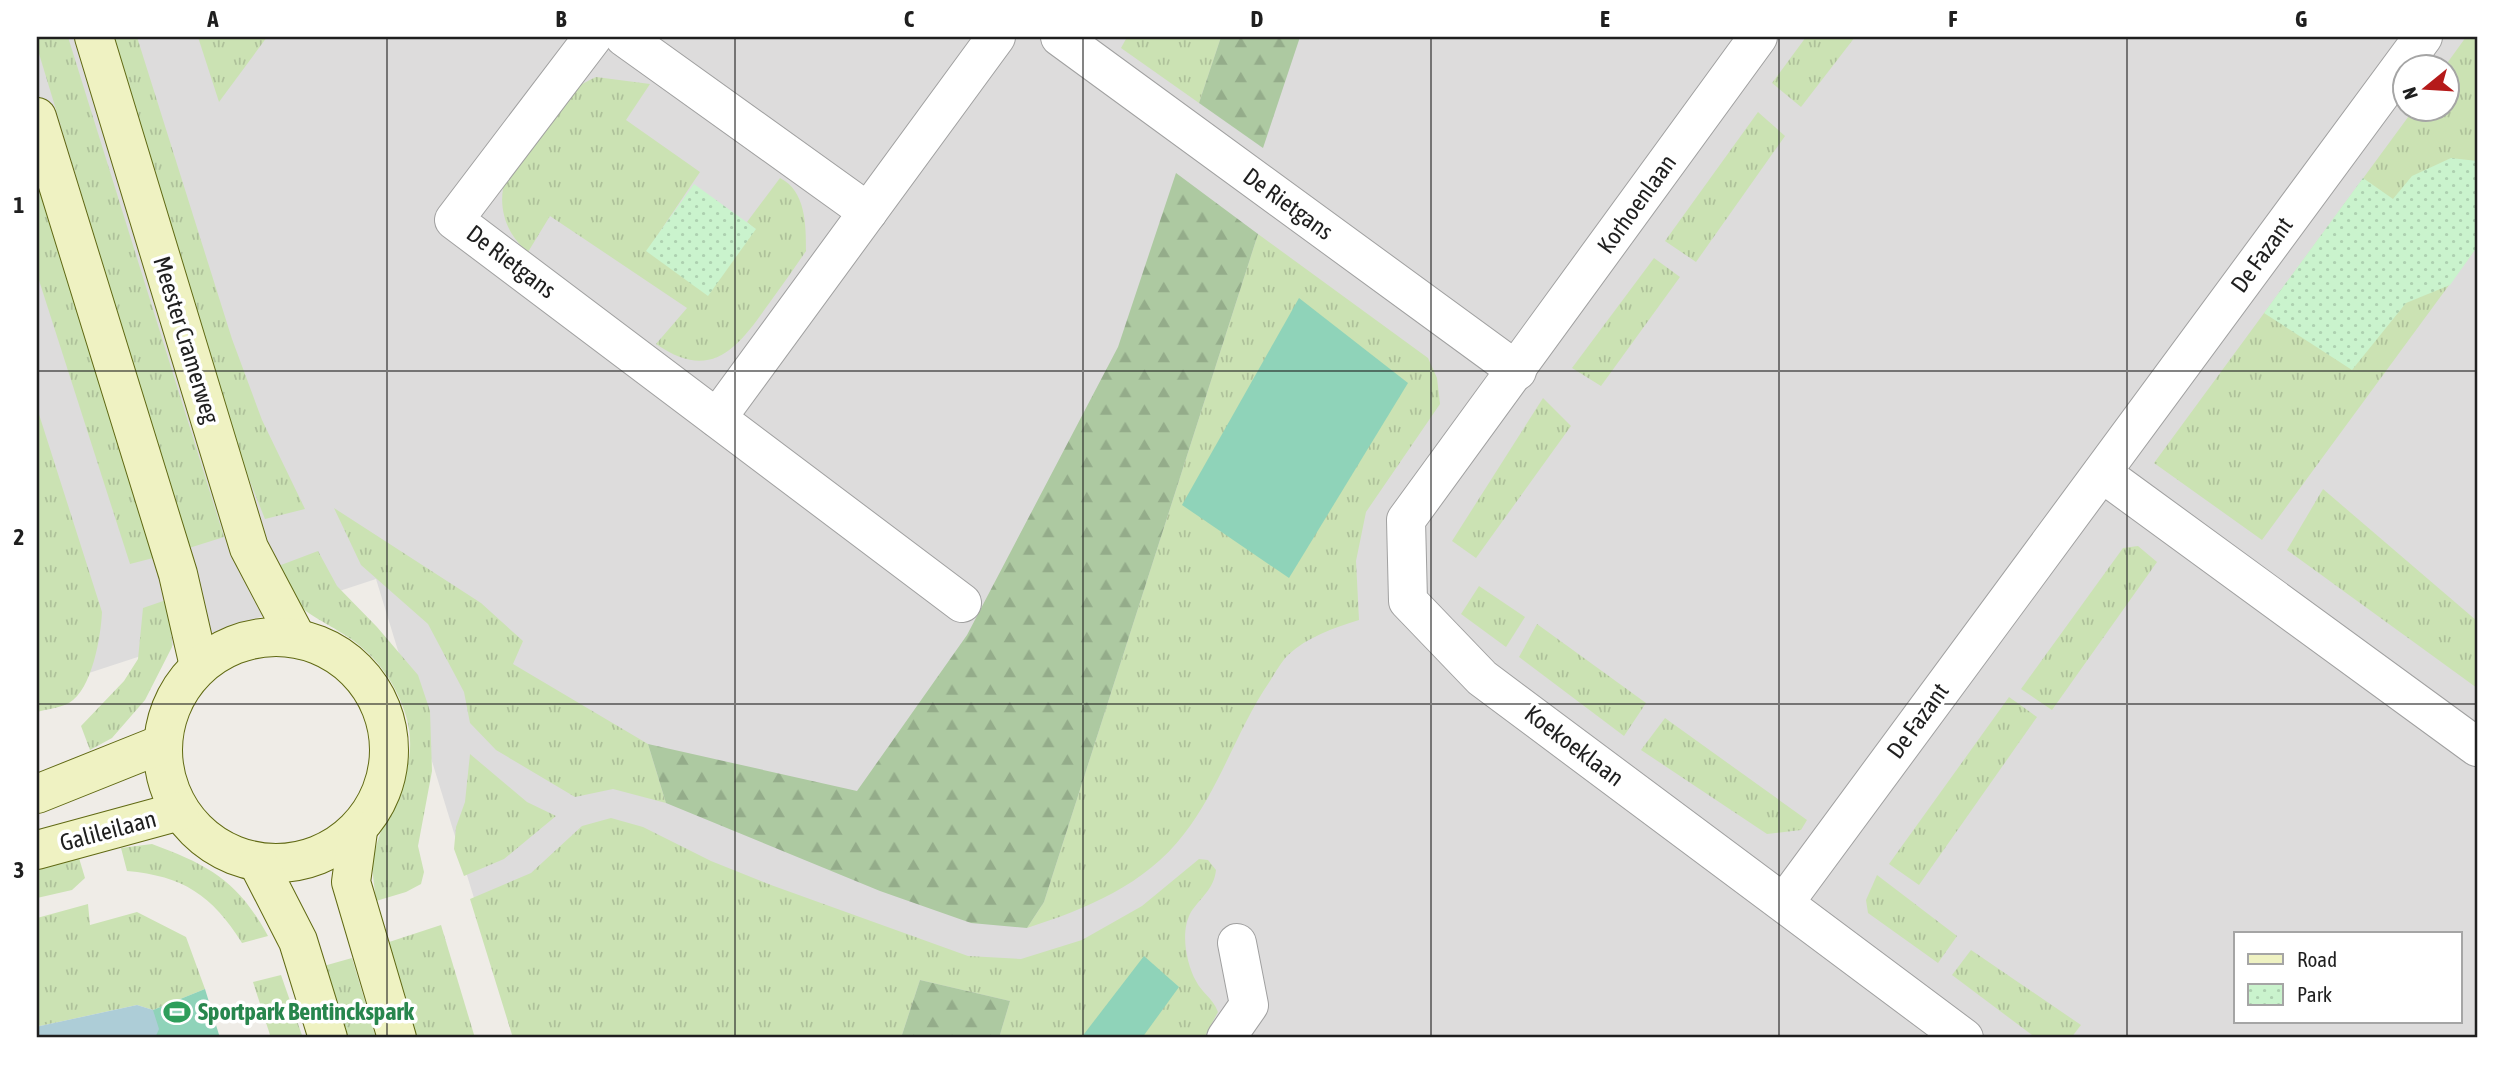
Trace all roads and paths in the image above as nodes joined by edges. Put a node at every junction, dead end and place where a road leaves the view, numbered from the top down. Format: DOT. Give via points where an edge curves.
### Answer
graph roads {
  1 [pos="94,37"];
  2 [pos="593,37"];
  3 [pos="624,37"];
  4 [pos="996,37"];
  5 [pos="1060,37"];
  6 [pos="1758,37"];
  7 [pos="2423,37"];
  8 [pos="37,117"];
  9 [pos="868,212"];
  10 [pos="1517,371"];
  11 [pos="718,418"];
  12 [pos="2102,473"];
  13 [pos="962,603"];
  14 [pos="296,637"];
  15 [pos="199,666"];
  16 [pos="162,744"];
  17 [pos="2477,747"];
  18 [pos="37,794"];
  19 [pos="180,811"];
  20 [pos="358,831"];
  21 [pos="37,850"];
  22 [pos="258,863"];
  23 [pos="1785,902"];
  24 [pos="1237,943"];
  25 [pos="328,1038"];
  26 [pos="397,1038"];
  27 [pos="1226,1038"];
  28 [pos="1964,1038"];
  1 -- 14 [label="main road, Meester Cramerweg" via="249,548"];
  2 -- 11 [label="street, De Rietgans" via="454,220"];
  3 -- 9 [label="street"];
  4 -- 9 [label="street"];
  5 -- 10 [label="street, De Rietgans"];
  6 -- 10 [label="street, Korhoenlaan"];
  7 -- 12 [label="street, De Fazant"];
  8 -- 15 [label="main road" via="178,574"];
  9 -- 11 [label="street"];
  10 -- 23 [label="street, Koekoeklaan" via="1406,520 1408,601 1482,678"];
  11 -- 13 [label="street, De Rietgans"];
  12 -- 17 [label="street"];
  12 -- 23 [label="street, De Fazant"];
  14 -- 15 [label="main road" via="244,640"];
  14 -- 20 [label="main road" via="335,651 366,678 385,715 391,756 381,797"];
  15 -- 16 [label="main road" via="180,688 167,715"];
  16 -- 18 [label="main road"];
  16 -- 19 [label="main road" via="166,779"];
  19 -- 21 [label="main road, Galileilaan"];
  19 -- 22 [label="main road" via="201,836 227,854"];
  20 -- 22 [label="main road" via="312,860"];
  20 -- 26 [label="main road" via="351,882"];
  22 -- 25 [label="main road" via="298,941"];
  23 -- 28 [label="street, Koekoeklaan"];
  24 -- 27 [label="street" via="1248,1005"];
}
